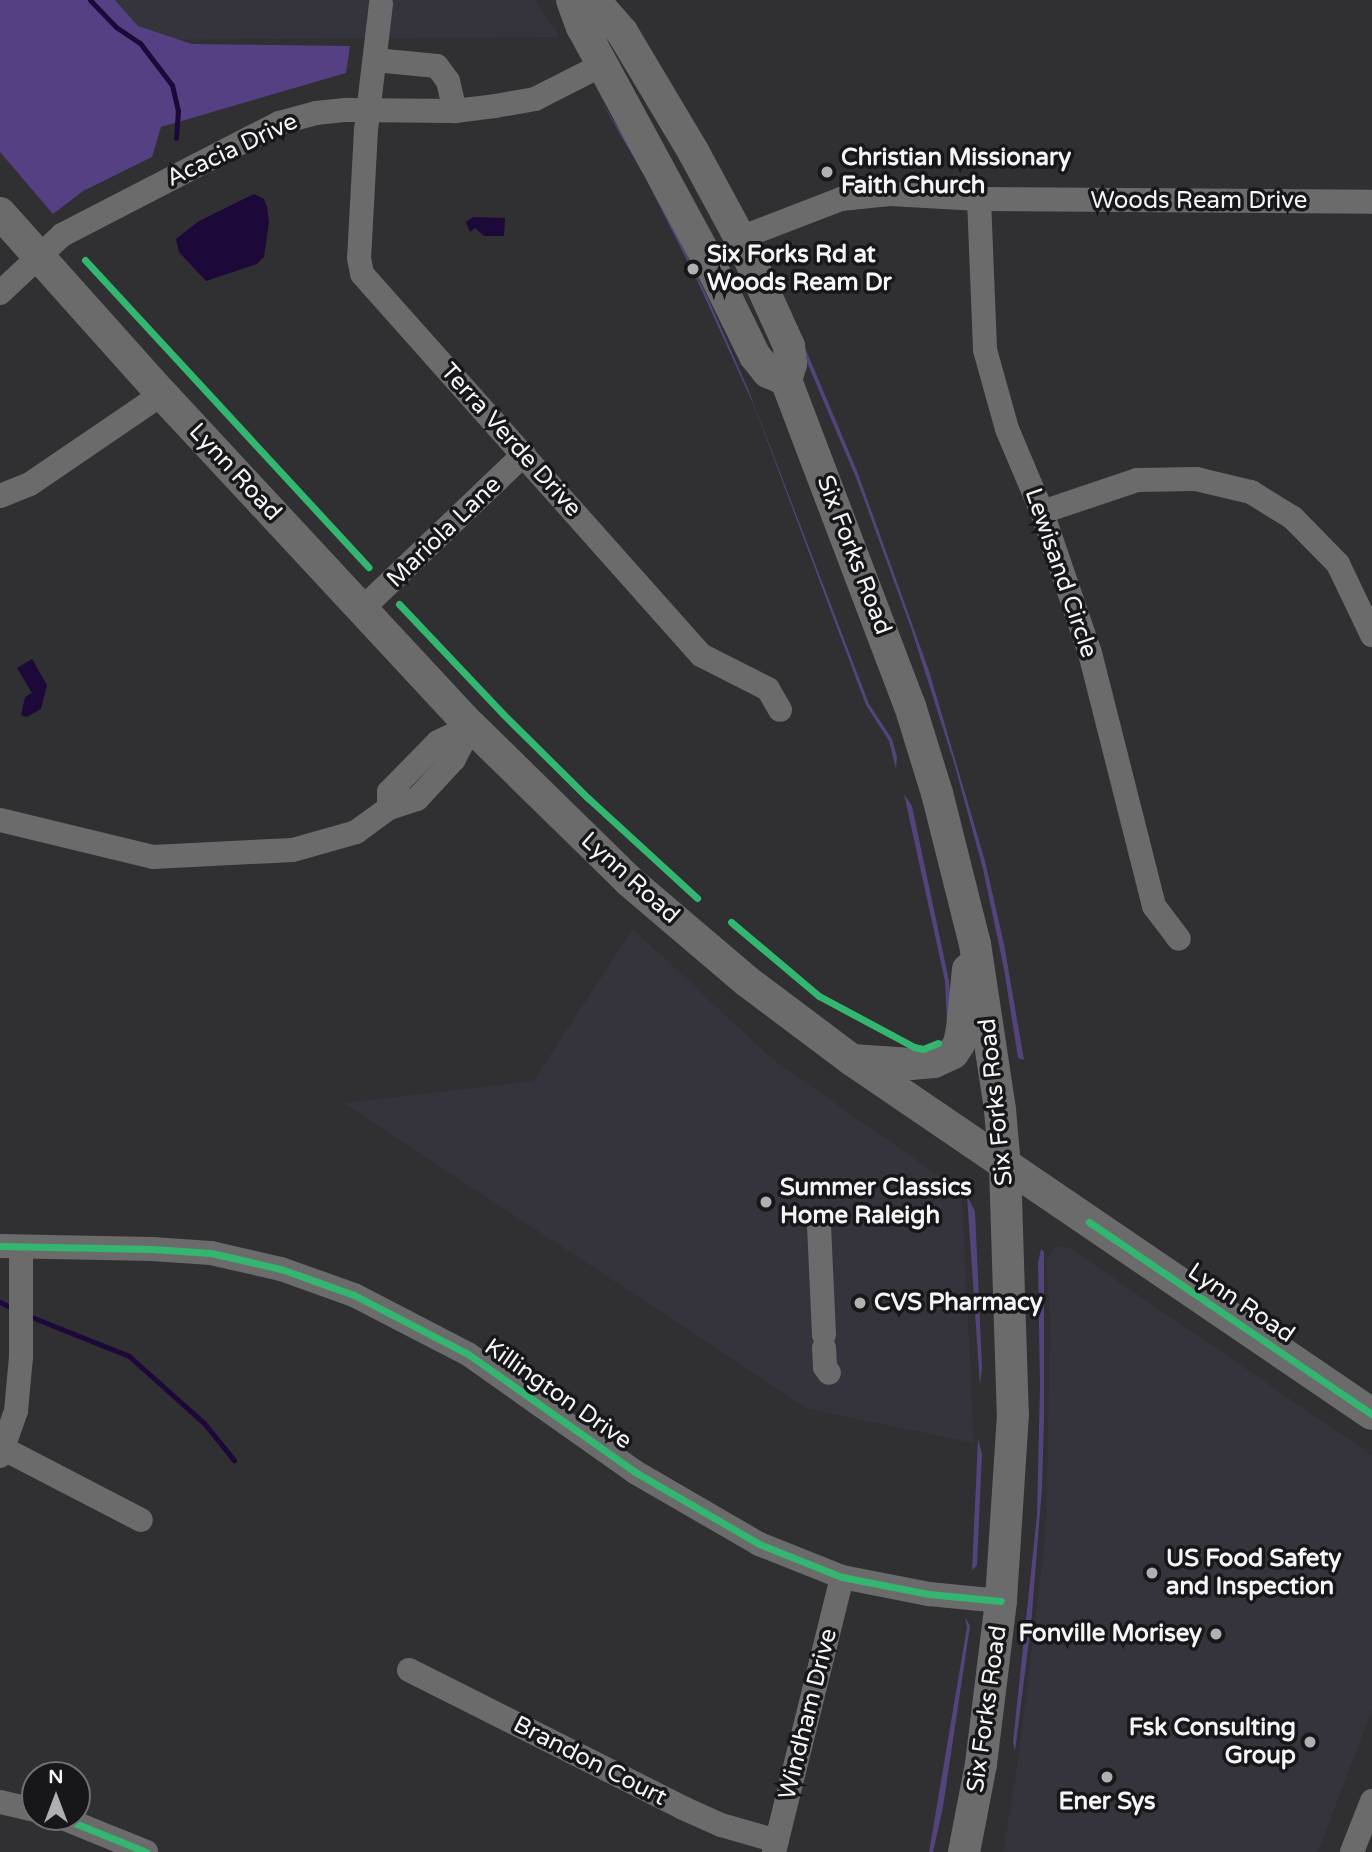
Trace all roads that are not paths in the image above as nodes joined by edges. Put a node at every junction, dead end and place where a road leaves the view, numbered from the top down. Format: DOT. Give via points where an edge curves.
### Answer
graph roads {
  1 [pos="572,0"];
  2 [pos="594,0"];
  3 [pos="381,4"];
  4 [pos="375,60"];
  5 [pos="604,64"];
  6 [pos="367,111"];
  7 [pos="455,111"];
  8 [pos="979,199"];
  9 [pos="1372,202"];
  10 [pos="0,213"];
  11 [pos="740,238"];
  12 [pos="39,257"];
  13 [pos="0,293"];
  14 [pos="786,380"];
  15 [pos="162,394"];
  16 [pos="524,454"];
  17 [pos="0,496"];
  18 [pos="1042,512"];
  19 [pos="362,608"];
  20 [pos="1372,635"];
  21 [pos="780,710"];
  22 [pos="471,726"];
  23 [pos="0,820"];
  24 [pos="1179,939"];
  25 [pos="975,944"];
  26 [pos="852,1060"];
  27 [pos="1005,1166"];
  28 [pos="819,1225"];
  29 [pos="11,1247"];
  30 [pos="829,1373"];
  31 [pos="1372,1415"];
  32 [pos="2,1452"];
  33 [pos="141,1520"];
  34 [pos="842,1577"];
  35 [pos="1001,1601"];
  36 [pos="409,1670"];
  37 [pos="0,1802"];
  38 [pos="1371,1805"];
  39 [pos="21,1807"];
  40 [pos="91,1830"];
  41 [pos="775,1847"];
  42 [pos="146,1852"];
  43 [pos="964,1852"];
  44 [pos="1352,1852"];
  1 -- 5 [label="main road"];
  2 -- 11 [label="main road, Six Forks Road" via="622,32"];
  3 -- 4 [label="street, Terra Verde Drive"];
  4 -- 6 [label="street, Terra Verde Drive"];
  4 -- 7 [label="street" via="437,66 448,81"];
  5 -- 7 [label="street, Acacia Drive" via="535,99"];
  5 -- 14 [label="main road" via="755,356 768,372"];
  6 -- 7 [label="street, Acacia Drive"];
  6 -- 12 [label="street, Acacia Drive" via="316,113 279,123 71,230"];
  6 -- 16 [label="street, Terra Verde Drive" via="362,274"];
  8 -- 9 [label="street, Woods Ream Drive"];
  8 -- 11 [label="street, Woods Ream Drive" via="890,194 841,199"];
  8 -- 18 [label="street, Lewisand Circle" via="985,350 1007,429"];
  10 -- 12 [label="main road, Lynn Road"];
  11 -- 14 [label="main road, Six Forks Road" via="789,346 792,364"];
  12 -- 13 [label="street, Acacia Drive"];
  12 -- 15 [label="main road, Lynn Road"];
  14 -- 25 [label="main road, Six Forks Road" via="910,706"];
  15 -- 17 [label="street" via="30,484"];
  15 -- 19 [label="main road, Lynn Road"];
  16 -- 19 [label="street, Mariola Lane"];
  16 -- 21 [label="street, Terra Verde Drive" via="701,655 768,689"];
  18 -- 20 [label="street" via="1137,480 1196,479 1251,492 1293,517 1338,564"];
  18 -- 24 [label="street, Lewisand Circle" via="1090,653 1154,906"];
  19 -- 22 [label="main road, Lynn Road"];
  22 -- 23 [label="street" via="454,759 417,799 389,808 356,832 293,850 169,857 92,844"];
  22 -- 26 [label="main road, Lynn Road" via="628,880 748,982"];
  25 -- 26 [label="main road" via="960,1037 953,1053 934,1062 911,1064"];
  25 -- 27 [label="main road, Six Forks Road"];
  26 -- 27 [label="main road, Lynn Road"];
  27 -- 31 [label="main road, Lynn Road"];
  27 -- 35 [label="main road, Six Forks Road" via="1013,1414"];
  28 -- 30 [label="street" via="825,1367"];
  29 -- 32 [label="street" via="21,1357 16,1411"];
  29 -- 34 [label="street, Killington Drive" via="211,1253 281,1269 354,1295 468,1354 635,1472 759,1544"];
  32 -- 33 [label="street"];
  34 -- 35 [label="street, Killington Drive" via="929,1594"];
  34 -- 41 [label="street, Windham Drive"];
  35 -- 43 [label="main road, Six Forks Road" via="981,1764"];
  36 -- 41 [label="street, Brandon Court" via="682,1808"];
  37 -- 39 [label="street"];
  38 -- 44 [label="street"];
  40 -- 42 [label="street"];
}
